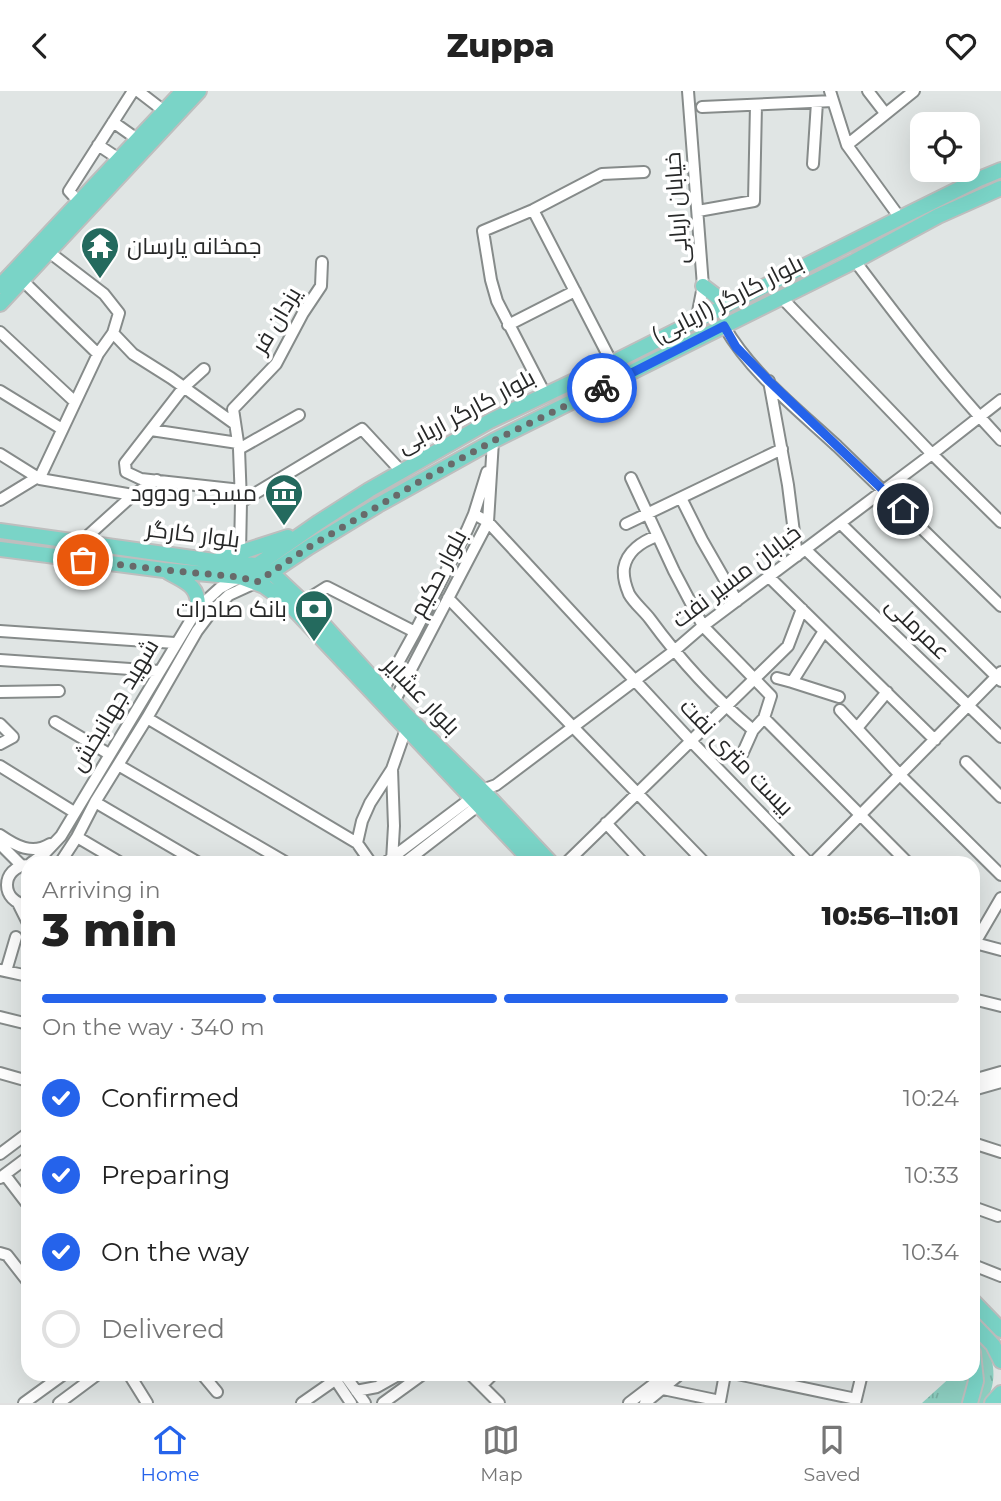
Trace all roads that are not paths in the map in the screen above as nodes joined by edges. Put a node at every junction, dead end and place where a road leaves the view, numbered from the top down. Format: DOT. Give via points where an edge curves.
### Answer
graph roads {
  1 [pos="135,91"];
  2 [pos="183,91"];
  3 [pos="199,91"];
  4 [pos="688,91"];
  5 [pos="868,91"];
  6 [pos="914,91"];
  7 [pos="831,96"];
  8 [pos="817,102"];
  9 [pos="756,105"];
  10 [pos="702,107"];
  11 [pos="164,111"];
  12 [pos="885,113"];
  13 [pos="113,122"];
  14 [pos="137,139"];
  15 [pos="98,145"];
  16 [pos="846,145"];
  17 [pos="119,159"];
  18 [pos="813,164"];
  19 [pos="997,170"];
  20 [pos="644,172"];
  21 [pos="1001,187"];
  22 [pos="79,202"];
  23 [pos="533,210"];
  24 [pos="698,211"];
  25 [pos="900,218"];
  26 [pos="49,252"];
  27 [pos="855,261"];
  28 [pos="321,262"];
  29 [pos="22,280"];
  30 [pos="0,286"];
  31 [pos="703,286"];
  32 [pos="575,291"];
  33 [pos="781,297"];
  34 [pos="0,303"];
  35 [pos="728,306"];
  36 [pos="696,322"];
  37 [pos="508,325"];
  38 [pos="724,326"];
  39 [pos="0,332"];
  40 [pos="113,333"];
  41 [pos="98,354"];
  42 [pos="612,363"];
  43 [pos="204,369"];
  44 [pos="769,381"];
  45 [pos="184,387"];
  46 [pos="0,391"];
  47 [pos="545,394"];
  48 [pos="1001,400"];
  49 [pos="74,401"];
  50 [pos="299,415"];
  51 [pos="979,417"];
  52 [pos="235,424"];
  53 [pos="62,429"];
  54 [pos="151,431"];
  55 [pos="1001,440"];
  56 [pos="239,446"];
  57 [pos="493,448"];
  58 [pos="782,450"];
  59 [pos="0,454"];
  60 [pos="932,454"];
  61 [pos="401,471"];
  62 [pos="37,478"];
  63 [pos="631,478"];
  64 [pos="157,480"];
  65 [pos="241,489"];
  66 [pos="369,490"];
  67 [pos="883,490"];
  68 [pos="133,495"];
  69 [pos="681,498"];
  70 [pos="0,500"];
  71 [pos="241,502"];
  72 [pos="379,505"];
  73 [pos="474,514"];
  74 [pos="647,514"];
  75 [pos="488,522"];
  76 [pos="1001,522"];
  77 [pos="840,523"];
  78 [pos="626,524"];
  79 [pos="0,531"];
  80 [pos="303,533"];
  81 [pos="657,535"];
  82 [pos="81,542"];
  83 [pos="125,548"];
  84 [pos="0,549"];
  85 [pos="240,552"];
  86 [pos="801,553"];
  87 [pos="214,561"];
  88 [pos="122,565"];
  89 [pos="256,565"];
  90 [pos="164,570"];
  91 [pos="272,573"];
  92 [pos="240,577"];
  93 [pos="769,577"];
  94 [pos="257,582"];
  95 [pos="448,598"];
  96 [pos="737,601"];
  97 [pos="303,602"];
  98 [pos="1001,606"];
  99 [pos="198,608"];
  100 [pos="802,609"];
  101 [pos="703,626"];
  102 [pos="0,631"];
  103 [pos="824,631"];
  104 [pos="415,632"];
  105 [pos="175,643"];
  106 [pos="674,651"];
  107 [pos="0,660"];
  108 [pos="159,671"];
  109 [pos="1000,677"];
  110 [pos="777,678"];
  111 [pos="756,679"];
  112 [pos="635,680"];
  113 [pos="792,682"];
  114 [pos="383,690"];
  115 [pos="0,691"];
  116 [pos="59,691"];
  117 [pos="887,692"];
  118 [pos="839,697"];
  119 [pos="394,702"];
  120 [pos="968,705"];
  121 [pos="726,707"];
  122 [pos="840,711"];
  123 [pos="764,718"];
  124 [pos="129,721"];
  125 [pos="55,722"];
  126 [pos="0,723"];
  127 [pos="144,723"];
  128 [pos="573,728"];
  129 [pos="857,728"];
  130 [pos="406,729"];
  131 [pos="753,730"];
  132 [pos="1001,737"];
  133 [pos="690,740"];
  134 [pos="935,740"];
  135 [pos="0,744"];
  136 [pos="109,754"];
  137 [pos="740,759"];
  138 [pos="966,762"];
  139 [pos="118,765"];
  140 [pos="0,766"];
  141 [pos="393,769"];
  142 [pos="900,775"];
  143 [pos="636,793"];
  144 [pos="484,795"];
  145 [pos="1001,797"];
  146 [pos="95,802"];
  147 [pos="74,812"];
  148 [pos="860,815"];
  149 [pos="606,823"];
  150 [pos="394,826"];
  151 [pos="0,835"];
  152 [pos="61,836"];
  153 [pos="77,837"];
  154 [pos="357,843"];
  155 [pos="0,844"];
  156 [pos="405,848"];
  157 [pos="40,856"];
  158 [pos="65,856"];
  159 [pos="109,856"];
  160 [pos="187,856"];
  161 [pos="275,856"];
  162 [pos="366,856"];
  163 [pos="391,856"];
  164 [pos="396,856"];
  165 [pos="405,856"];
  166 [pos="412,856"];
  167 [pos="528,856"];
  168 [pos="544,856"];
  169 [pos="573,856"];
  170 [pos="637,856"];
  171 [pos="698,856"];
  172 [pos="804,856"];
  173 [pos="818,856"];
  174 [pos="901,856"];
  175 [pos="21,860"];
  176 [pos="21,867"];
  177 [pos="1001,874"];
  178 [pos="3,882"];
  179 [pos="0,898"];
  180 [pos="1001,898"];
  181 [pos="19,903"];
  182 [pos="980,930"];
  183 [pos="16,937"];
  184 [pos="980,940"];
  185 [pos="1001,950"];
  186 [pos="3,971"];
  187 [pos="21,975"];
  188 [pos="980,1001"];
  189 [pos="1001,1006"];
  190 [pos="0,1017"];
  191 [pos="21,1022"];
  192 [pos="1001,1072"];
  193 [pos="0,1073"];
  194 [pos="21,1078"];
  195 [pos="980,1078"];
  196 [pos="996,1083"];
  197 [pos="1001,1094"];
  198 [pos="21,1138"];
  199 [pos="980,1145"];
  200 [pos="1001,1152"];
  201 [pos="0,1154"];
  202 [pos="21,1162"];
  203 [pos="2,1176"];
  204 [pos="21,1197"];
  205 [pos="980,1208"];
  206 [pos="1000,1212"];
  207 [pos="0,1253"];
  208 [pos="980,1268"];
  209 [pos="21,1273"];
  210 [pos="1001,1276"];
  211 [pos="980,1306"];
  212 [pos="980,1308"];
  213 [pos="1001,1315"];
  214 [pos="1001,1330"];
  215 [pos="980,1331"];
  216 [pos="997,1347"];
  217 [pos="1001,1361"];
  218 [pos="54,1381"];
  219 [pos="92,1381"];
  220 [pos="134,1381"];
  221 [pos="208,1381"];
  222 [pos="331,1381"];
  223 [pos="340,1381"];
  224 [pos="343,1381"];
  225 [pos="387,1381"];
  226 [pos="413,1381"];
  227 [pos="478,1381"];
  228 [pos="486,1381"];
  229 [pos="658,1381"];
  230 [pos="672,1381"];
  231 [pos="724,1381"];
  232 [pos="768,1381"];
  233 [pos="860,1381"];
  234 [pos="976,1381"];
  235 [pos="482,1385"];
  236 [pos="374,1388"];
  237 [pos="663,1389"];
  238 [pos="356,1391"];
  239 [pos="217,1392"];
  240 [pos="1001,1393"];
  241 [pos="76,1398"];
  242 [pos="856,1401"];
  243 [pos="384,1402"];
  244 [pos="720,1402"];
  245 [pos="24,1403"];
  246 [pos="59,1403"];
  247 [pos="148,1403"];
  248 [pos="302,1403"];
  249 [pos="351,1403"];
  250 [pos="365,1403"];
  251 [pos="499,1403"];
  252 [pos="629,1403"];
  253 [pos="645,1403"];
  254 [pos="970,1403"];
  255 [pos="992,1403"];
  1 -- 11 [label="street"];
  1 -- 13 [label="street"];
  2 -- 11 [label="main road"];
  3 -- 26 [label="main road"];
  4 -- 24 [label="street, خیابان اربابی"];
  5 -- 12 [label="street"];
  6 -- 12 [label="street"];
  7 -- 8 [label="street"];
  7 -- 16 [label="street"];
  8 -- 9 [label="street"];
  8 -- 18 [label="street"];
  9 -- 10 [label="street"];
  9 -- 24 [label="street" via="754,201"];
  11 -- 14 [label="main road"];
  12 -- 16 [label="street"];
  13 -- 14 [label="street"];
  13 -- 15 [label="street"];
  14 -- 17 [label="main road"];
  15 -- 17 [label="street"];
  15 -- 22 [label="street" via="69,191"];
  16 -- 25 [label="street"];
  17 -- 22 [label="main road"];
  19 -- 25 [label="main road, بلوار کارگر اربابی"];
  20 -- 23 [label="street" via="602,174"];
  21 -- 27 [label="main road, بلوار کارگر (اربابی)"];
  22 -- 30 [label="main road"];
  23 -- 32 [label="street"];
  23 -- 37 [label="street" via="483,231 491,280"];
  24 -- 31 [label="street, خیابان اربابی"];
  25 -- 35 [label="main road, بلوار کارگر اربابی"];
  26 -- 29 [label="main road"];
  26 -- 40 [label="street" via="104,294 119,313"];
  27 -- 33 [label="main road, بلوار کارگر (اربابی)"];
  27 -- 51 [label="street"];
  28 -- 52 [label="street, یزدان فر" via="321,286 276,364 233,409"];
  29 -- 34 [label="main road"];
  29 -- 41 [label="street"];
  31 -- 35 [label="main road"];
  31 -- 36 [label="street, خیابان اربابی"];
  32 -- 37 [label="street"];
  32 -- 42 [label="street"];
  33 -- 38 [label="main road, بلوار کارگر (اربابی)"];
  33 -- 60 [label="street"];
  35 -- 36 [label="main road, بلوار کارگر اربابی"];
  36 -- 42 [label="main road, بلوار کارگر اربابی"];
  37 -- 47 [label="street"];
  38 -- 44 [label="street" via="736,347"];
  38 -- 57 [label="main road, بلوار کارگر (اربابی)"];
  39 -- 49 [label="street"];
  40 -- 41 [label="street"];
  40 -- 45 [label="street" via="133,354"];
  41 -- 49 [label="street"];
  42 -- 47 [label="main road, بلوار کارگر اربابی"];
  43 -- 45 [label="street"];
  44 -- 58 [label="street"];
  44 -- 67 [label="street"];
  45 -- 52 [label="street"];
  45 -- 54 [label="street"];
  46 -- 53 [label="street"];
  47 -- 61 [label="main road, بلوار کارگر اربابی"];
  48 -- 51 [label="street, خیابان مسیر نفت"];
  49 -- 53 [label="street"];
  50 -- 56 [label="street"];
  51 -- 55 [label="street"];
  51 -- 60 [label="street, خیابان مسیر نفت"];
  52 -- 56 [label="street"];
  53 -- 62 [label="street"];
  54 -- 56 [label="street"];
  54 -- 64 [label="street" via="125,463 125,472"];
  56 -- 65 [label="street"];
  57 -- 72 [label="main road, بلوار کارگر (اربابی)"];
  57 -- 73 [label="street, بلوار حکیم"];
  57 -- 75 [label="street, بلوار حکیم"];
  58 -- 69 [label="street"];
  58 -- 86 [label="street"];
  59 -- 62 [label="street"];
  60 -- 67 [label="street, خیابان مسیر نفت"];
  60 -- 76 [label="street"];
  61 -- 66 [label="main road, بلوار کارگر اربابی"];
  61 -- 71 [label="street" via="362,429"];
  62 -- 68 [label="street"];
  62 -- 70 [label="street"];
  63 -- 74 [label="street"];
  64 -- 65 [label="street"];
  64 -- 68 [label="street"];
  65 -- 71 [label="street"];
  66 -- 72 [label="main road"];
  66 -- 80 [label="main road, بلوار کارگر اربابی"];
  67 -- 77 [label="street, خیابان مسیر نفت"];
  67 -- 98 [label="street"];
  68 -- 82 [label="street"];
  69 -- 74 [label="street"];
  69 -- 96 [label="street"];
  71 -- 85 [label="street"];
  72 -- 91 [label="main road, بلوار کارگر (اربابی)"];
  73 -- 75 [label="street, بیست متری نفت"];
  73 -- 104 [label="street, بلوار حکیم"];
  74 -- 78 [label="street"];
  74 -- 81 [label="street"];
  75 -- 95 [label="street, بلوار حکیم"];
  75 -- 112 [label="street, بیست متری نفت"];
  77 -- 86 [label="street, خیابان مسیر نفت"];
  77 -- 109 [label="street"];
  79 -- 82 [label="main road, بلوار کارگر"];
  80 -- 85 [label="main road"];
  80 -- 89 [label="main road, بلوار کارگر اربابی"];
  81 -- 101 [label="street"];
  81 -- 106 [label="street" via="631,553 624,568 625,584"];
  82 -- 83 [label="main road, بلوار کارگر"];
  83 -- 87 [label="main road, بلوار کارگر"];
  83 -- 88 [label="main road"];
  84 -- 88 [label="main road, بلوار کارگر"];
  85 -- 87 [label="main road"];
  86 -- 93 [label="street, خیابان مسیر نفت"];
  86 -- 120 [label="street, عمرملی"];
  87 -- 89 [label="main road, بلوار کارگر"];
  88 -- 90 [label="main road, بلوار کارگر"];
  89 -- 91 [label="main road, بلوار عشایر"];
  89 -- 92 [label="main road, بلوار کارگر اربابی"];
  90 -- 92 [label="main road, بلوار کارگر"];
  90 -- 99 [label="main road" via="195,589"];
  91 -- 94 [label="main road, بلوار کارگر (اربابی)"];
  91 -- 97 [label="main road, بلوار عشایر"];
  92 -- 94 [label="main road, بلوار کارگر"];
  92 -- 99 [label="street, شهید جهانبخش"];
  93 -- 96 [label="street, خیابان مسیر نفت"];
  93 -- 100 [label="street"];
  94 -- 127 [label="street, شهید جهانبخش" via="229,595 212,611"];
  94 -- 130 [label="main road, بلوار عشایر" via="290,605"];
  95 -- 119 [label="street, بلوار حکیم"];
  95 -- 128 [label="street"];
  96 -- 101 [label="street, خیابان مسیر نفت"];
  97 -- 104 [label="street" via="327,587"];
  97 -- 114 [label="main road, بلوار عشایر"];
  99 -- 105 [label="street, شهید جهانبخش"];
  100 -- 103 [label="street"];
  100 -- 111 [label="street" via="788,646"];
  101 -- 106 [label="street, خیابان مسیر نفت"];
  101 -- 111 [label="street"];
  102 -- 105 [label="street"];
  103 -- 113 [label="street"];
  103 -- 117 [label="street"];
  104 -- 114 [label="street, بلوار حکیم"];
  105 -- 108 [label="street, شهید جهانبخش"];
  106 -- 112 [label="street, خیابان مسیر نفت"];
  106 -- 121 [label="street"];
  107 -- 108 [label="street"];
  108 -- 124 [label="street, شهید جهانبخش"];
  109 -- 120 [label="street"];
  110 -- 113 [label="street"];
  111 -- 121 [label="street"];
  111 -- 123 [label="street" via="771,696"];
  112 -- 128 [label="street, خیابان مسیر نفت"];
  112 -- 133 [label="street, بیست متری نفت"];
  113 -- 118 [label="street"];
  114 -- 119 [label="main road, بلوار عشایر"];
  115 -- 116 [label="street"];
  117 -- 129 [label="street"];
  117 -- 134 [label="street"];
  119 -- 144 [label="main road, بلوار عشایر"];
  120 -- 132 [label="street, عمرملی"];
  120 -- 134 [label="street"];
  121 -- 131 [label="street"];
  121 -- 133 [label="street"];
  122 -- 129 [label="street"];
  123 -- 131 [label="street"];
  123 -- 148 [label="street"];
  124 -- 127 [label="street"];
  124 -- 136 [label="street, شهید جهانبخش"];
  125 -- 136 [label="street"];
  126 -- 135 [label="street" via="13,737"];
  127 -- 139 [label="street, شهید جهانبخش"];
  127 -- 154 [label="street"];
  128 -- 143 [label="street"];
  128 -- 144 [label="street, خیابان مسیر نفت"];
  129 -- 142 [label="street"];
  130 -- 141 [label="street"];
  130 -- 144 [label="main road, بلوار عشایر"];
  131 -- 137 [label="street"];
  133 -- 143 [label="street"];
  133 -- 172 [label="street, بیست متری نفت"];
  134 -- 142 [label="street"];
  136 -- 147 [label="street, شهید جهانبخش"];
  138 -- 145 [label="street"];
  139 -- 146 [label="street, شهید جهانبخش"];
  139 -- 161 [label="street"];
  140 -- 147 [label="street"];
  141 -- 150 [label="street"];
  141 -- 154 [label="street" via="366,811"];
  142 -- 148 [label="street"];
  142 -- 177 [label="street"];
  143 -- 149 [label="street"];
  143 -- 171 [label="street"];
  144 -- 156 [label="street"];
  144 -- 166 [label="street"];
  144 -- 167 [label="main road, بلوار عشایر"];
  144 -- 168 [label="main road, بلوار عشایر"];
  146 -- 153 [label="street, شهید جهانبخش"];
  146 -- 160 [label="street"];
  147 -- 152 [label="street, شهید جهانبخش"];
  148 -- 173 [label="street"];
  148 -- 174 [label="street"];
  149 -- 169 [label="street"];
  149 -- 170 [label="street"];
  150 -- 156 [label="street"];
  150 -- 163 [label="street"];
  151 -- 152 [label="street" via="34,850"];
  152 -- 157 [label="street, شهید جهانبخش"];
  153 -- 158 [label="street, شهید جهانبخش"];
  153 -- 159 [label="street"];
  154 -- 162 [label="street"];
  155 -- 175 [label="street"];
  156 -- 164 [label="street"];
  156 -- 165 [label="street"];
  176 -- 178 [label="street, شهید جهانبخش"];
  178 -- 181 [label="street"];
  179 -- 181 [label="street"];
  180 -- 182 [label="street"];
  183 -- 186 [label="street"];
  184 -- 185 [label="street"];
  186 -- 187 [label="street"];
  188 -- 189 [label="street"];
  190 -- 191 [label="street"];
  192 -- 195 [label="street"];
  193 -- 194 [label="street"];
  196 -- 197 [label="street"];
  198 -- 201 [label="street"];
  199 -- 200 [label="street"];
  202 -- 203 [label="street"];
  203 -- 204 [label="street"];
  205 -- 206 [label="street"];
  207 -- 209 [label="street" via="8,1255"];
  208 -- 210 [label="street"];
  211 -- 213 [label="main road"];
  212 -- 214 [label="main road"];
  215 -- 216 [label="main road"];
  216 -- 217 [label="main road"];
  218 -- 245 [label="street"];
  219 -- 241 [label="street"];
  220 -- 247 [label="street"];
  221 -- 239 [label="street"];
  222 -- 248 [label="street"];
  223 -- 249 [label="street"];
  224 -- 238 [label="street"];
  225 -- 236 [label="street"];
  226 -- 243 [label="street"];
  227 -- 235 [label="street"];
  228 -- 235 [label="street"];
  229 -- 252 [label="street"];
  230 -- 237 [label="street"];
  231 -- 244 [label="street"];
  232 -- 242 [label="street"];
  233 -- 242 [label="street"];
  234 -- 254 [label="main road"];
  235 -- 251 [label="street"];
  236 -- 238 [label="street"];
  236 -- 243 [label="street"];
  237 -- 244 [label="street"];
  237 -- 253 [label="street"];
  238 -- 250 [label="street"];
  240 -- 255 [label="main road"];
  241 -- 246 [label="street"];
}
